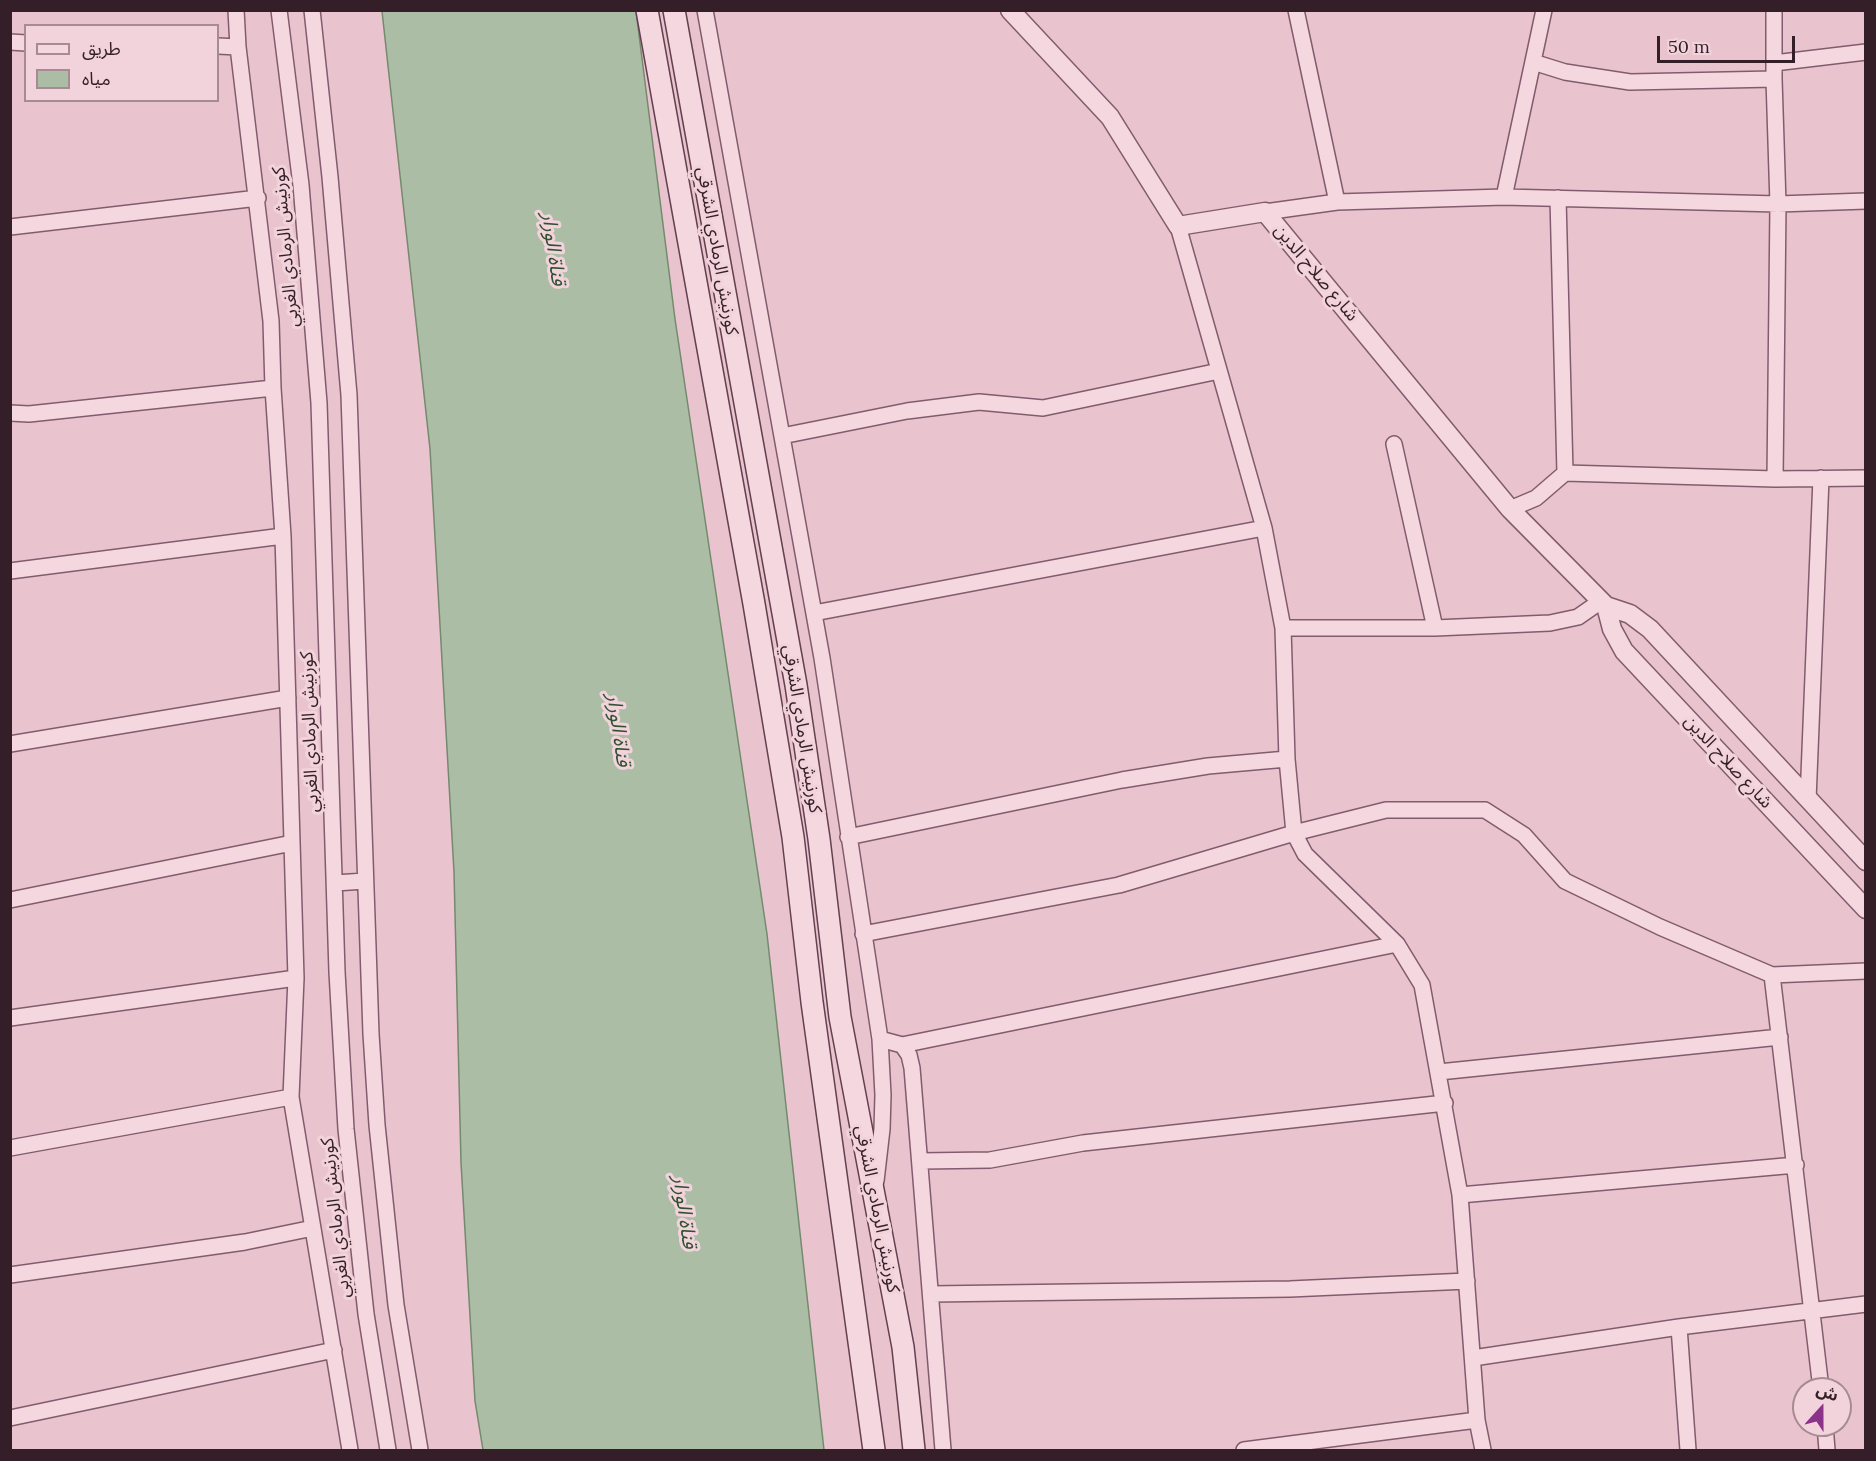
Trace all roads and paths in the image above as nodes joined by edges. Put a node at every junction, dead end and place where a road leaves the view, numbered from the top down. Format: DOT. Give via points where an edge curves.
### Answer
graph roads {
  1 [pos="236,10"];
  2 [pos="279,10"];
  3 [pos="312,10"];
  4 [pos="647,10"];
  5 [pos="674,10"];
  6 [pos="705,10"];
  7 [pos="1010,10"];
  8 [pos="1296,10"];
  9 [pos="1544,10"];
  10 [pos="1774,10"];
  11 [pos="219,46"];
  12 [pos="238,47"];
  13 [pos="1866,52"];
  14 [pos="1533,62"];
  15 [pos="1774,71"];
  16 [pos="1504,197"];
  17 [pos="258,198"];
  18 [pos="1558,198"];
  19 [pos="1866,201"];
  20 [pos="1337,202"];
  21 [pos="1778,204"];
  22 [pos="1265,212"];
  23 [pos="1178,226"];
  24 [pos="10,227"];
  25 [pos="1219,371"];
  26 [pos="273,388"];
  27 [pos="10,413"];
  28 [pos="782,436"];
  29 [pos="1394,444"];
  30 [pos="1564,472"];
  31 [pos="1821,478"];
  32 [pos="1866,478"];
  33 [pos="1775,479"];
  34 [pos="1510,509"];
  35 [pos="1264,528"];
  36 [pos="283,536"];
  37 [pos="10,571"];
  38 [pos="1604,603"];
  39 [pos="814,613"];
  40 [pos="1283,628"];
  41 [pos="1435,628"];
  42 [pos="288,698"];
  43 [pos="10,744"];
  44 [pos="1287,759"];
  45 [pos="1808,800"];
  46 [pos="1294,833"];
  47 [pos="848,837"];
  48 [pos="292,843"];
  49 [pos="1866,861"];
  50 [pos="365,881"];
  51 [pos="334,883"];
  52 [pos="10,900"];
  53 [pos="1866,909"];
  54 [pos="863,934"];
  55 [pos="1397,944"];
  56 [pos="1866,971"];
  57 [pos="1772,975"];
  58 [pos="296,978"];
  59 [pos="10,1018"];
  60 [pos="1780,1037"];
  61 [pos="880,1040"];
  62 [pos="902,1045"];
  63 [pos="1439,1072"];
  64 [pos="291,1097"];
  65 [pos="1445,1103"];
  66 [pos="10,1148"];
  67 [pos="921,1161"];
  68 [pos="1796,1165"];
  69 [pos="874,1193"];
  70 [pos="1460,1196"];
  71 [pos="313,1228"];
  72 [pos="10,1275"];
  73 [pos="1467,1281"];
  74 [pos="931,1294"];
  75 [pos="1866,1304"];
  76 [pos="1813,1311"];
  77 [pos="1679,1327"];
  78 [pos="334,1350"];
  79 [pos="1473,1358"];
  80 [pos="1820,1377"];
  81 [pos="10,1418"];
  82 [pos="1477,1420"];
  83 [pos="350,1450"];
  84 [pos="388,1450"];
  85 [pos="420,1450"];
  86 [pos="874,1450"];
  87 [pos="914,1450"];
  88 [pos="943,1450"];
  89 [pos="1244,1450"];
  90 [pos="1483,1450"];
  91 [pos="1688,1450"];
  1 -- 12 [label="street"];
  2 -- 51 [label="street, كورنيش الرمادي الغربي" via="301,185 319,403"];
  3 -- 50 [label="street" via="349,395"];
  4 -- 86 [label="main road, كورنيش الرمادي الشرقي" via="793,837"];
  5 -- 69 [label="main road, كورنيش الرمادي الشرقي" via="796,685 840,1017"];
  6 -- 28 [label="street"];
  7 -- 23 [label="street" via="1110,117"];
  8 -- 20 [label="street"];
  9 -- 14 [label="street"];
  10 -- 15 [label="street"];
  11 -- 12 [label="street"];
  12 -- 17 [label="street"];
  13 -- 15 [label="street"];
  14 -- 15 [label="street" via="1566,72 1630,82"];
  14 -- 16 [label="street"];
  15 -- 21 [label="street"];
  16 -- 18 [label="street"];
  16 -- 20 [label="street"];
  17 -- 24 [label="street"];
  17 -- 26 [label="street" via="271,321"];
  18 -- 21 [label="street"];
  18 -- 30 [label="street"];
  19 -- 21 [label="street"];
  20 -- 22 [label="street"];
  21 -- 33 [label="street"];
  22 -- 23 [label="street, شارع صلاح الدين"];
  22 -- 34 [label="street, شارع صلاح الدين"];
  23 -- 25 [label="street"];
  25 -- 28 [label="street" via="1043,408 979,402 907,411"];
  25 -- 35 [label="street"];
  26 -- 27 [label="street"];
  26 -- 36 [label="street"];
  28 -- 39 [label="street"];
  29 -- 41 [label="street"];
  30 -- 33 [label="street"];
  30 -- 34 [label="street" via="1536,498"];
  31 -- 32 [label="street"];
  31 -- 33 [label="street"];
  31 -- 45 [label="street"];
  34 -- 38 [label="street, شارع صلاح الدين"];
  35 -- 39 [label="street"];
  35 -- 40 [label="street"];
  36 -- 37 [label="street"];
  36 -- 42 [label="street"];
  38 -- 41 [label="street" via="1578,617 1557,622"];
  38 -- 45 [label="street, شارع صلاح الدين" via="1650,629"];
  38 -- 53 [label="street, شارع صلاح الدين" via="1624,651"];
  39 -- 47 [label="street"];
  40 -- 41 [label="street"];
  40 -- 44 [label="street"];
  42 -- 43 [label="street"];
  42 -- 48 [label="street"];
  44 -- 46 [label="street"];
  44 -- 47 [label="street" via="1208,766 1122,780"];
  45 -- 49 [label="street, شارع صلاح الدين"];
  46 -- 54 [label="street" via="1119,885"];
  46 -- 55 [label="street" via="1305,854"];
  46 -- 57 [label="street" via="1386,810 1485,810 1524,835 1565,881"];
  47 -- 54 [label="street"];
  48 -- 52 [label="street"];
  48 -- 58 [label="street"];
  50 -- 51 [label="street"];
  50 -- 85 [label="street" via="371,1034 385,1215"];
  51 -- 84 [label="street, كورنيش الرمادي الغربي" via="346,1129 366,1314"];
  54 -- 61 [label="street"];
  55 -- 62 [label="street"];
  55 -- 63 [label="street" via="1422,985"];
  56 -- 57 [label="street"];
  57 -- 60 [label="street"];
  58 -- 59 [label="street"];
  58 -- 64 [label="street"];
  60 -- 63 [label="street"];
  60 -- 68 [label="street"];
  61 -- 62 [label="street"];
  61 -- 69 [label="street" via="882,1129"];
  62 -- 67 [label="street" via="912,1068"];
  63 -- 65 [label="street"];
  64 -- 66 [label="street"];
  64 -- 71 [label="street"];
  65 -- 67 [label="street" via="1083,1143 990,1160"];
  65 -- 70 [label="street"];
  67 -- 74 [label="street"];
  68 -- 70 [label="street"];
  68 -- 76 [label="street"];
  69 -- 87 [label="main road, كورنيش الرمادي الشرقي" via="903,1347"];
  70 -- 73 [label="street"];
  71 -- 72 [label="street" via="245,1242"];
  71 -- 78 [label="street"];
  73 -- 74 [label="street" via="1278,1289"];
  73 -- 79 [label="street"];
  74 -- 88 [label="street"];
  75 -- 76 [label="street"];
  76 -- 77 [label="street"];
  76 -- 80 [label="street"];
  77 -- 79 [label="street"];
  77 -- 91 [label="street"];
  78 -- 81 [label="street"];
  78 -- 83 [label="street"];
  79 -- 82 [label="street"];
  82 -- 89 [label="street"];
  82 -- 90 [label="street"];
}
